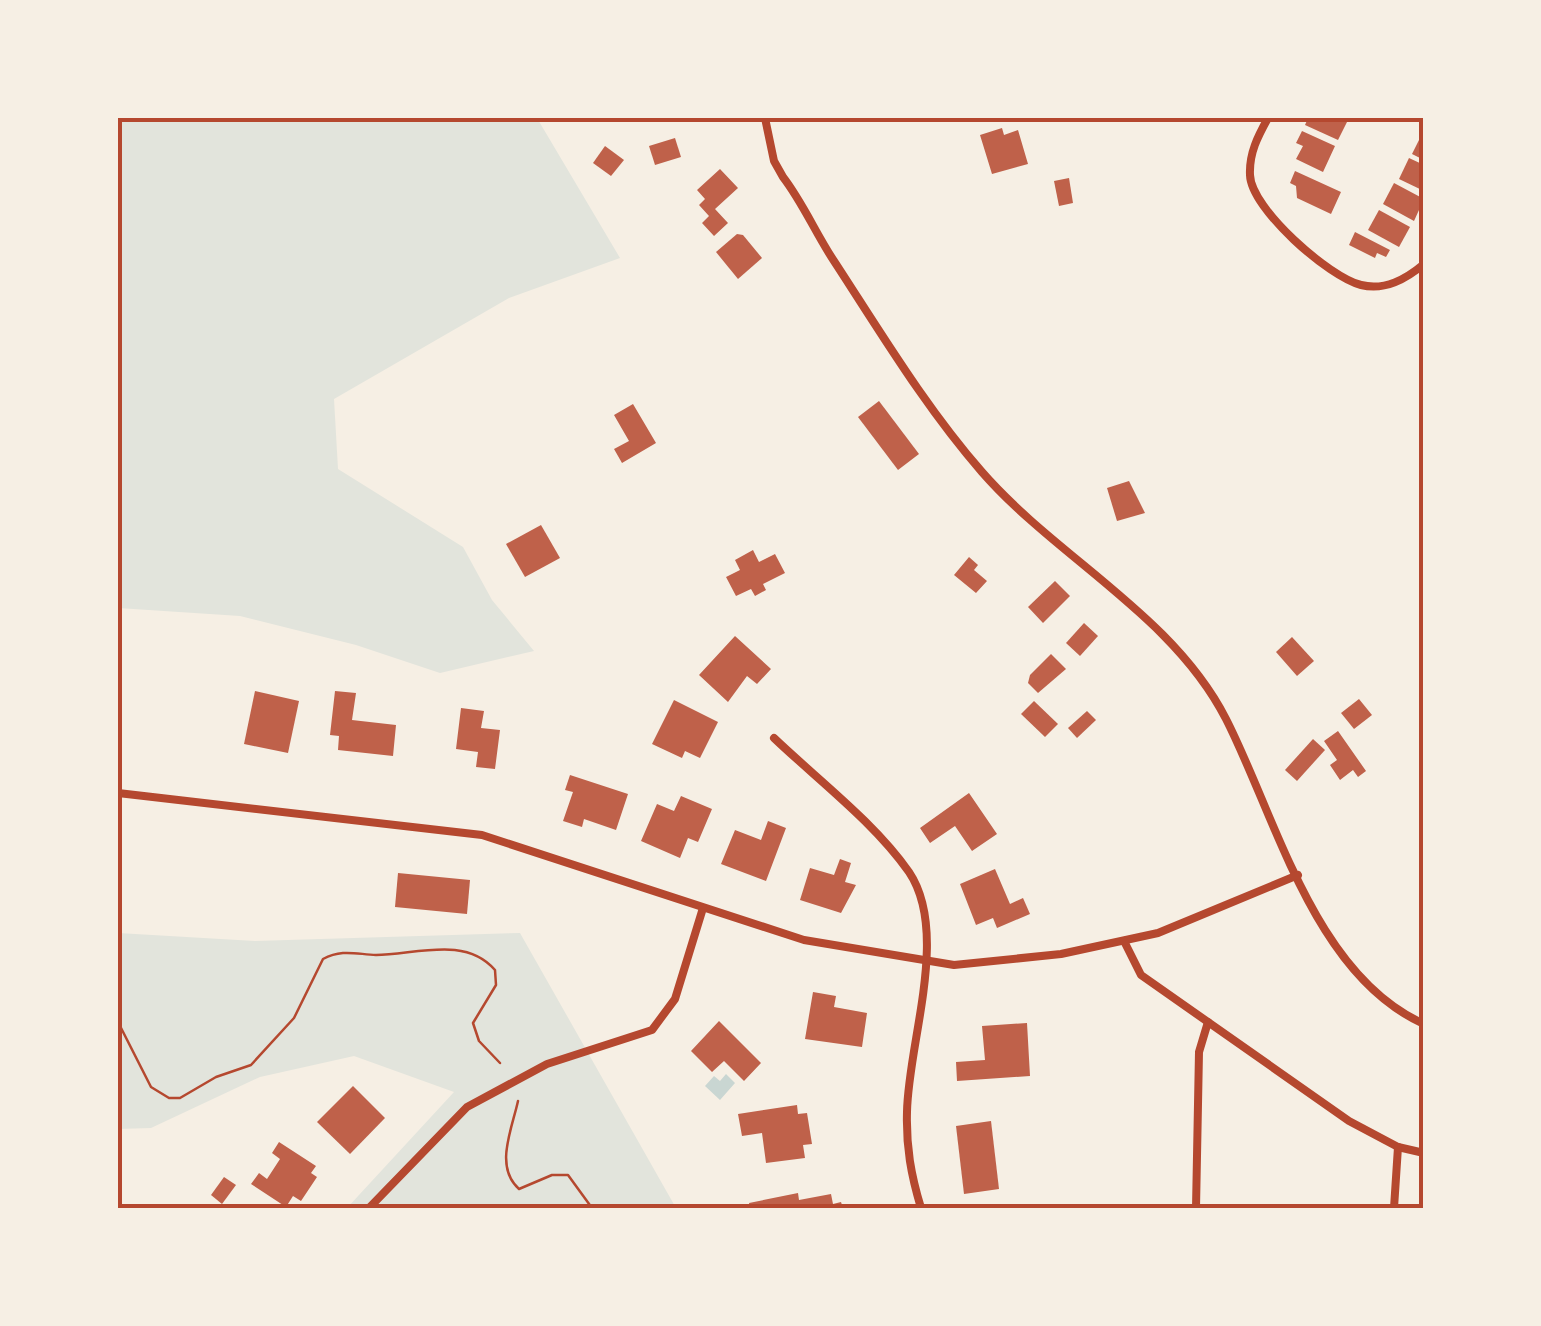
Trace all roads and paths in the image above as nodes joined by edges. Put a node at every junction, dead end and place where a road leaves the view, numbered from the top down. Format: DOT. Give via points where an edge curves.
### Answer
graph roads {
  1 [pos="765,118"];
  2 [pos="1268,118"];
  3 [pos="1424,264"];
  4 [pos="774,738"];
  5 [pos="118,793"];
  6 [pos="1298,876"];
  7 [pos="702,908"];
  8 [pos="1124,941"];
  9 [pos="926,963"];
  10 [pos="118,1022"];
  11 [pos="1208,1022"];
  12 [pos="1424,1024"];
  13 [pos="500,1064"];
  14 [pos="518,1100"];
  15 [pos="1398,1148"];
  16 [pos="1424,1153"];
  17 [pos="370,1208"];
  18 [pos="592,1208"];
  19 [pos="921,1208"];
  20 [pos="1196,1208"];
  21 [pos="1394,1208"];
  1 -- 6 [label="street" via="774,160 832,259 983,473 1162,634 1207,689"];
  2 -- 3 [label="street" via="1253,146 1249,178 1260,205 1336,276 1363,286 1386,286"];
  4 -- 9 [label="street" via="910,874 923,910"];
  5 -- 7 [label="street" via="482,835"];
  6 -- 8 [label="street" via="1158,934"];
  6 -- 12 [label="street" via="1349,961 1394,1007"];
  7 -- 9 [label="street" via="827,946"];
  7 -- 17 [label="street" via="675,1000 652,1030 547,1064 467,1107"];
  8 -- 9 [label="street" via="1001,962"];
  8 -- 11 [label="street" via="1141,975"];
  9 -- 19 [label="street" via="907,1107 908,1166"];
  10 -- 13 [label="path" via="151,1086 180,1098 251,1065 294,1018 323,958 350,951 449,949 479,957 495,970 496,985 472,1023 478,1041"];
  11 -- 15 [label="street" via="1348,1121"];
  11 -- 20 [label="street" via="1199,1052"];
  14 -- 18 [label="path" via="506,1151 508,1178 519,1189 568,1175"];
  15 -- 16 [label="street"];
  15 -- 21 [label="street"];
}
